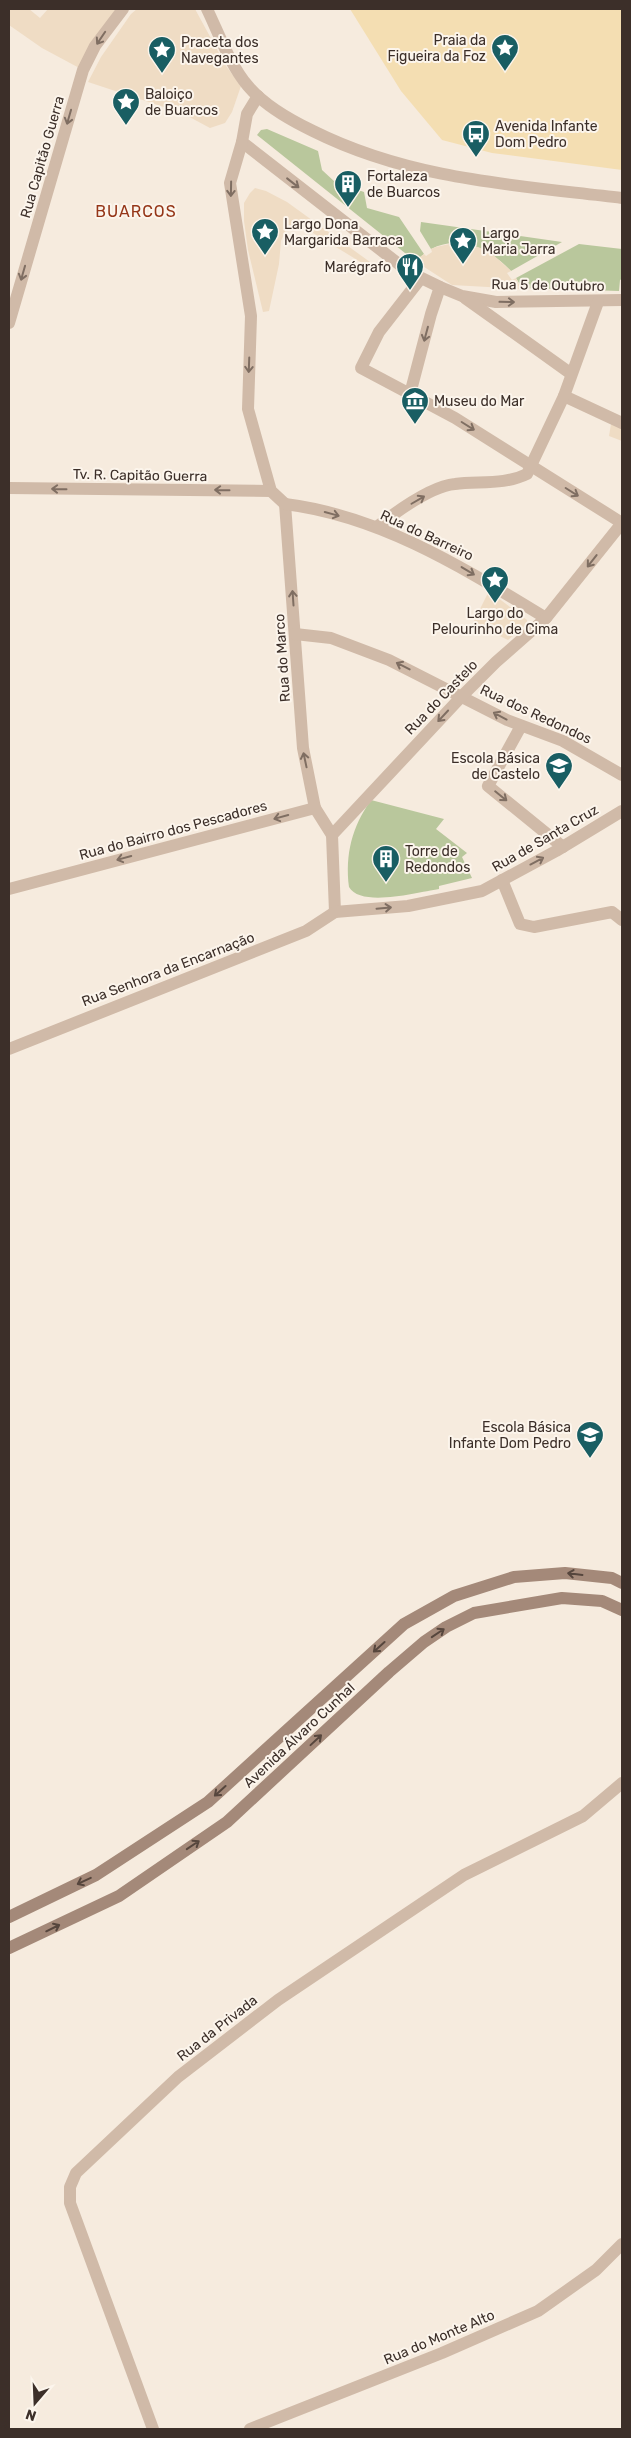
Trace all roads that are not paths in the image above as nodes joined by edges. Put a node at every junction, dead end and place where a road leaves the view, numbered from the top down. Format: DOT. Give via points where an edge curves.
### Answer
graph roads {
  1 [pos="123,9"];
  2 [pos="208,9"];
  3 [pos="258,96"];
  4 [pos="242,142"];
  5 [pos="622,198"];
  6 [pos="421,278"];
  7 [pos="440,287"];
  8 [pos="462,296"];
  9 [pos="622,300"];
  10 [pos="598,302"];
  11 [pos="9,320"];
  12 [pos="570,373"];
  13 [pos="410,394"];
  14 [pos="564,396"];
  15 [pos="622,423"];
  16 [pos="531,466"];
  17 [pos="9,488"];
  18 [pos="271,491"];
  19 [pos="286,504"];
  20 [pos="622,523"];
  21 [pos="378,526"];
  22 [pos="546,618"];
  23 [pos="295,634"];
  24 [pos="462,696"];
  25 [pos="522,726"];
  26 [pos="622,775"];
  27 [pos="315,808"];
  28 [pos="622,811"];
  29 [pos="332,835"];
  30 [pos="563,847"];
  31 [pos="502,880"];
  32 [pos="9,889"];
  33 [pos="335,912"];
  34 [pos="622,920"];
  35 [pos="9,1048"];
  36 [pos="622,1583"];
  37 [pos="622,1610"];
  38 [pos="622,1783"];
  39 [pos="9,1917"];
  40 [pos="9,1948"];
  41 [pos="622,2244"];
  42 [pos="274,2426"];
  43 [pos="153,2429"];
  44 [pos="250,2429"];
  1 -- 11 [label="street, Rua Capitão Guerra, one-way" via="83,70"];
  2 -- 3 [label="street" via="239,74"];
  3 -- 4 [label="street" via="247,114"];
  3 -- 5 [label="street" via="302,126 361,153 408,168 464,180"];
  4 -- 6 [label="street, Rua 5 de Outubro, one-way" via="408,272"];
  4 -- 18 [label="street, one-way" via="230,183 252,316 248,410"];
  6 -- 7 [label="street, Rua 5 de Outubro"];
  6 -- 13 [label="street" via="379,332 361,368"];
  7 -- 8 [label="street, Rua 5 de Outubro"];
  7 -- 13 [label="street, one-way"];
  8 -- 10 [label="street, Rua 5 de Outubro, one-way" via="496,302"];
  8 -- 12 [label="street"];
  9 -- 10 [label="street, Rua 5 de Outubro"];
  10 -- 12 [label="street"];
  12 -- 14 [label="street"];
  13 -- 16 [label="street, one-way"];
  14 -- 15 [label="street"];
  14 -- 16 [label="street"];
  16 -- 20 [label="street, one-way"];
  21 -- 16 [label="street, one-way" via="432,492 453,484 516,479 527,474"];
  18 -- 17 [label="street, Tv. R. Capitão Guerra, one-way"];
  18 -- 19 [label="street"];
  19 -- 21 [label="street, Rua do Barreiro, one-way"];
  23 -- 19 [label="street, Rua do Marco, one-way"];
  20 -- 22 [label="street, Rua do Castelo, one-way"];
  21 -- 22 [label="street, Rua do Barreiro, one-way" via="455,563"];
  22 -- 24 [label="street, Rua do Castelo"];
  24 -- 23 [label="street, Rua dos Redondos, one-way" via="356,647 331,638"];
  27 -- 23 [label="street, Rua do Marco, one-way" via="302,748"];
  25 -- 24 [label="street, Rua dos Redondos, one-way"];
  24 -- 29 [label="street, Rua do Castelo, one-way"];
  25 -- 26 [label="street, Rua dos Redondos" via="563,742"];
  25 -- 30 [label="street, one-way" via="488,786"];
  27 -- 29 [label="street"];
  27 -- 32 [label="street, Rua do Bairro dos Pescadores, one-way"];
  28 -- 30 [label="street, Rua de Santa Cruz"];
  29 -- 33 [label="street"];
  31 -- 30 [label="street, Rua de Santa Cruz, one-way"];
  33 -- 31 [label="street, Rua de Santa Cruz, one-way" via="408,906 482,891"];
  31 -- 34 [label="street" via="520,924 534,927 612,912"];
  33 -- 35 [label="street, Rua Senhora da Encarnação" via="296,934"];
  36 -- 39 [label="main road, Avenida Álvaro Cunhal, one-way" via="612,1578 557,1574 514,1577 454,1596 404,1624 208,1802 96,1875"];
  40 -- 37 [label="main road, Avenida Álvaro Cunhal, one-way" via="119,1896 228,1822 389,1672 446,1628 474,1613 562,1598 602,1601"];
  38 -- 43 [label="street, Rua da Privada" via="583,1816 464,1875 278,2000 178,2076 76,2174 70,2187 70,2202"];
  41 -- 42 [label="street, Rua do Monte Alto" via="596,2270 538,2311"];
  42 -- 44 [label="street, Rua do Monte Alto"];
}
